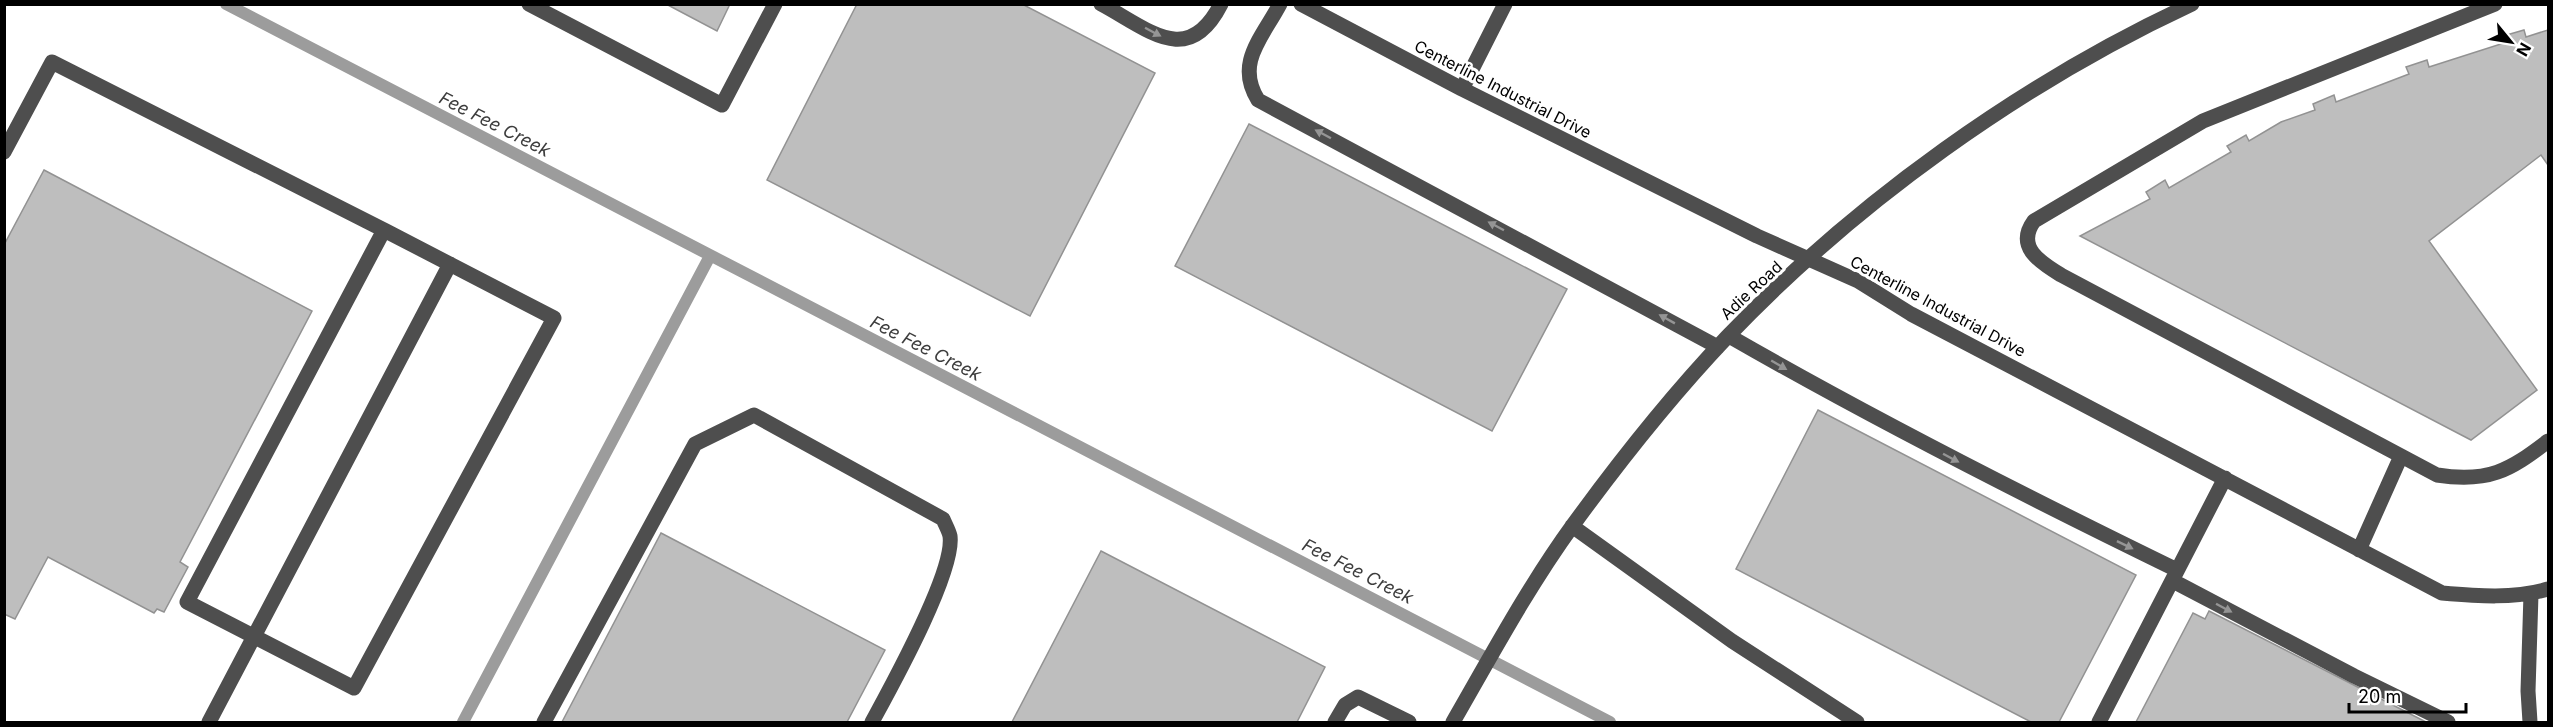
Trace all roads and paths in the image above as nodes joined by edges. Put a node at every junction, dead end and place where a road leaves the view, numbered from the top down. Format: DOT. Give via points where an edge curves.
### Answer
graph roads {
  1 [pos="529,4"];
  2 [pos="775,4"];
  3 [pos="1101,4"];
  4 [pos="1221,4"];
  5 [pos="1280,4"];
  6 [pos="1300,4"];
  7 [pos="1505,4"];
  8 [pos="2192,4"];
  9 [pos="2495,4"];
  10 [pos="1462,89"];
  11 [pos="4,152"];
  12 [pos="384,230"];
  13 [pos="1808,261"];
  14 [pos="450,264"];
  15 [pos="1724,341"];
  16 [pos="2548,441"];
  17 [pos="2402,456"];
  18 [pos="2225,478"];
  19 [pos="1572,526"];
  20 [pos="2360,550"];
  21 [pos="2175,575"];
  22 [pos="2548,589"];
  23 [pos="2530,594"];
  24 [pos="253,636"];
  25 [pos="1456,717"];
  26 [pos="209,723"];
  27 [pos="544,723"];
  28 [pos="872,723"];
  29 [pos="1335,723"];
  30 [pos="1409,723"];
  31 [pos="1857,723"];
  32 [pos="2099,723"];
  33 [pos="2448,723"];
  34 [pos="2530,723"];
  1 -- 2 [label="street" via="722,105"];
  3 -- 4 [label="street, one-way" via="1168,40 1185,41 1202,31"];
  15 -- 5 [label="street, one-way" via="1258,100 1248,85 1247,66"];
  6 -- 10 [label="street, Centerline Industrial Drive"];
  7 -- 10 [label="street"];
  8 -- 13 [label="street, Adie Road" via="2069,70 1959,138"];
  9 -- 17 [label="street" via="2203,121 2034,221 2027,231 2034,259"];
  10 -- 13 [label="street, Centerline Industrial Drive"];
  11 -- 12 [label="street" via="52,62"];
  12 -- 14 [label="street"];
  12 -- 24 [label="street" via="187,602"];
  13 -- 15 [label="street, Adie Road"];
  13 -- 18 [label="street, Centerline Industrial Drive" via="1858,281 1911,314"];
  14 -- 24 [label="street"];
  14 -- 24 [label="street" via="554,318 354,688"];
  15 -- 19 [label="street, Adie Road" via="1634,444"];
  15 -- 21 [label="street, one-way"];
  16 -- 17 [label="street" via="2512,468 2476,477 2437,475"];
  17 -- 20 [label="street"];
  18 -- 20 [label="street, Centerline Industrial Drive"];
  18 -- 21 [label="street"];
  19 -- 25 [label="street, Adie Road" via="1524,598"];
  19 -- 31 [label="street" via="1732,641"];
  20 -- 23 [label="street, Centerline Industrial Drive" via="2442,593"];
  21 -- 32 [label="street"];
  21 -- 33 [label="street, one-way" via="2354,676"];
  22 -- 23 [label="street, Centerline Industrial Drive"];
  23 -- 34 [label="street"];
  24 -- 26 [label="street"];
  27 -- 28 [label="street" via="695,444 754,415 943,519 950,536 945,567 916,638"];
  29 -- 30 [label="street" via="1345,705 1358,697"];
}
